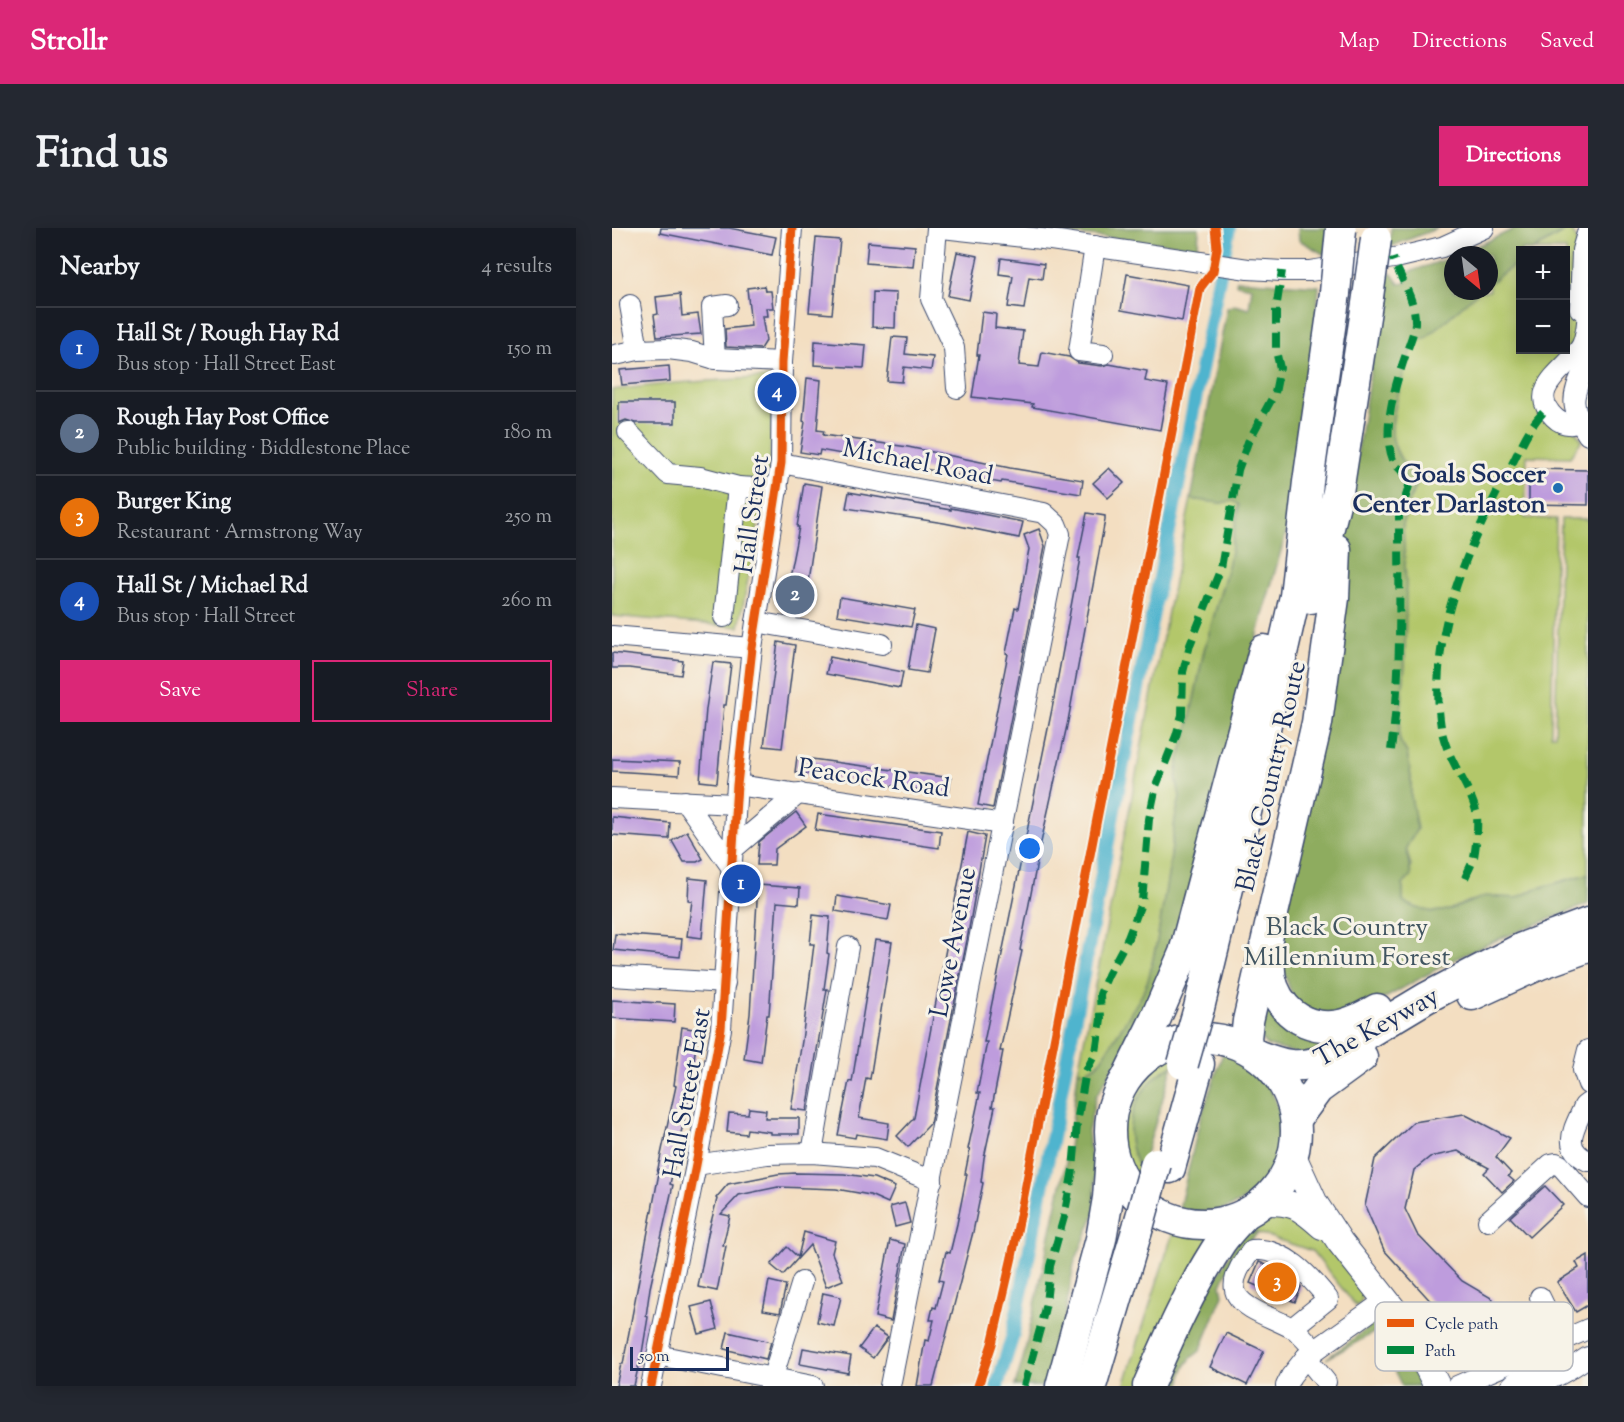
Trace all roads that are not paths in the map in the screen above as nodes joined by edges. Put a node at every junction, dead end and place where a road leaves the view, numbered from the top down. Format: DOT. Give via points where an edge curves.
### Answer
graph roads {
  1 [pos="792,228"];
  2 [pos="937,228"];
  3 [pos="942,228"];
  4 [pos="1484,228"];
  5 [pos="1341,229"];
  6 [pos="1588,230"];
  7 [pos="1376,233"];
  8 [pos="1052,234"];
  9 [pos="1095,246"];
  10 [pos="1588,294"];
  11 [pos="630,305"];
  12 [pos="727,305"];
  13 [pos="1584,338"];
  14 [pos="638,350"];
  15 [pos="1103,354"];
  16 [pos="615,355"];
  17 [pos="715,359"];
  18 [pos="1588,359"];
  19 [pos="782,362"];
  20 [pos="957,388"];
  21 [pos="1584,417"];
  22 [pos="628,432"];
  23 [pos="1588,442"];
  24 [pos="781,463"];
  25 [pos="1308,482"];
  26 [pos="738,487"];
  27 [pos="778,489"];
  28 [pos="1338,492"];
  29 [pos="1044,513"];
  30 [pos="724,617"];
  31 [pos="756,622"];
  32 [pos="612,636"];
  33 [pos="882,644"];
  34 [pos="752,648"];
  35 [pos="737,784"];
  36 [pos="799,793"];
  37 [pos="612,798"];
  38 [pos="686,801"];
  39 [pos="735,804"];
  40 [pos="1003,824"];
  41 [pos="732,858"];
  42 [pos="1274,912"];
  43 [pos="1588,923"];
  44 [pos="848,947"];
  45 [pos="1588,947"];
  46 [pos="1522,948"];
  47 [pos="612,976"];
  48 [pos="725,983"];
  49 [pos="1206,1008"];
  50 [pos="1588,1050"];
  51 [pos="1253,1052"];
  52 [pos="1128,1075"];
  53 [pos="1588,1084"];
  54 [pos="1588,1103"];
  55 [pos="1296,1119"];
  56 [pos="1112,1149"];
  57 [pos="812,1154"];
  58 [pos="1293,1156"];
  59 [pos="1588,1161"];
  60 [pos="696,1165"];
  61 [pos="932,1180"];
  62 [pos="1588,1197"];
  63 [pos="1254,1208"];
  64 [pos="1488,1221"];
  65 [pos="1146,1226"];
  66 [pos="1340,1242"];
  67 [pos="802,1282"];
  68 [pos="1540,1298"];
  69 [pos="1386,1300"];
  70 [pos="1383,1302"];
  71 [pos="1542,1302"];
  72 [pos="1375,1308"];
  73 [pos="1292,1328"];
  74 [pos="1588,1329"];
  75 [pos="1573,1335"];
  76 [pos="1310,1354"];
  77 [pos="657,1355"];
  78 [pos="1588,1357"];
  79 [pos="1573,1366"];
  80 [pos="1429,1371"];
  81 [pos="1500,1371"];
  82 [pos="1565,1371"];
  83 [pos="1480,1381"];
  84 [pos="771,1382"];
  85 [pos="1326,1382"];
  86 [pos="651,1386"];
  87 [pos="813,1386"];
  88 [pos="890,1386"];
  89 [pos="1061,1386"];
  90 [pos="1090,1386"];
  91 [pos="1106,1386"];
  92 [pos="1148,1386"];
  93 [pos="1286,1386"];
  94 [pos="1437,1386"];
  95 [pos="1457,1386"];
  96 [pos="1511,1386"];
  1 -- 19 [label="street, Hall Street"];
  2 -- 20 [label="street" via="931,299 954,348"];
  3 -- 8 [label="street"];
  4 -- 9 [label="street" via="1442,248 1310,271 1248,269"];
  5 -- 25 [label="highway, Black Country Route, bridge"];
  6 -- 13 [label="street" via="1582,250 1580,310"];
  7 -- 28 [label="highway, Black Country Route, bridge"];
  8 -- 9 [label="street"];
  9 -- 15 [label="street" via="1079,351"];
  10 -- 13 [label="street"];
  11 -- 14 [label="street"];
  12 -- 17 [label="street" via="712,307"];
  13 -- 21 [label="street" via="1573,357 1555,373 1545,401 1561,422"];
  14 -- 16 [label="street"];
  14 -- 17 [label="street" via="668,349"];
  17 -- 19 [label="street"];
  18 -- 21 [label="street"];
  19 -- 24 [label="street, Hall Street"];
  21 -- 23 [label="street"];
  22 -- 26 [label="street" via="668,474"];
  24 -- 27 [label="street, Hall Street"];
  24 -- 29 [label="street, Michael Road"];
  25 -- 49 [label="highway, Black Country Route" via="1293,607"];
  25 -- 52 [label="highway" via="1184,953"];
  26 -- 27 [label="street"];
  26 -- 30 [label="street"];
  27 -- 31 [label="street, Hall Street"];
  28 -- 42 [label="highway" via="1334,598 1317,723"];
  28 -- 49 [label="highway, Black Country Route" via="1256,845"];
  29 -- 40 [label="street, Lowe Avenue" via="1060,534"];
  31 -- 33 [label="street"];
  31 -- 34 [label="street, Hall Street"];
  32 -- 34 [label="street"];
  34 -- 35 [label="street, Hall Street"];
  35 -- 36 [label="street, Peacock Road"];
  35 -- 39 [label="street, Hall Street"];
  36 -- 40 [label="street, Peacock Road"];
  36 -- 41 [label="street"];
  37 -- 38 [label="street"];
  38 -- 39 [label="street"];
  38 -- 41 [label="street"];
  39 -- 41 [label="street, Hall Street East"];
  40 -- 61 [label="street, Lowe Avenue"];
  41 -- 48 [label="street, Hall Street East"];
  42 -- 46 [label="highway" via="1269,967 1272,986 1283,1007 1298,1018 1324,1026 1336,1026 1366,1015 1483,957"];
  42 -- 51 [label="highway" via="1248,1021 1246,1038"];
  43 -- 46 [label="highway, The Keyway"];
  44 -- 57 [label="street"];
  45 -- 55 [label="highway, The Keyway" via="1481,991 1363,1056 1318,1089"];
  46 -- 51 [label="highway, The Keyway" via="1426,998 1322,1061 1285,1066"];
  47 -- 48 [label="street"];
  48 -- 60 [label="street, Hall Street East" via="721,1029"];
  49 -- 65 [label="highway, Black Country Route, bridge"];
  50 -- 53 [label="street" via="1583,1070"];
  51 -- 52 [label="highway" via="1214,1038 1186,1039 1149,1054"];
  51 -- 55 [label="highway" via="1278,1074"];
  52 -- 56 [label="highway" via="1112,1112"];
  54 -- 59 [label="street" via="1570,1140 1574,1150"];
  55 -- 58 [label="highway"];
  56 -- 63 [label="highway" via="1126,1184 1156,1212 1196,1224 1220,1222"];
  56 -- 89 [label="highway" via="1101,1239"];
  57 -- 60 [label="street" via="767,1154"];
  57 -- 61 [label="street" via="875,1158"];
  58 -- 63 [label="highway" via="1282,1180"];
  58 -- 66 [label="main road" via="1315,1204"];
  60 -- 77 [label="street, Hall Street East"];
  61 -- 88 [label="street, Lowe Avenue"];
  62 -- 64 [label="street" via="1560,1165 1551,1164"];
  63 -- 66 [label="main road" via="1284,1202 1297,1206"];
  63 -- 92 [label="highway" via="1222,1240 1197,1281"];
  65 -- 90 [label="highway, Black Country Route"];
  65 -- 91 [label="highway, Black Country Route"];
  66 -- 69 [label="main road"];
  67 -- 84 [label="street"];
  68 -- 71 [label="street"];
  69 -- 70 [label="street"];
  72 -- 76 [label="street"];
  73 -- 73 [label="street" via="1237,1298 1233,1280 1252,1250 1270,1252 1292,1263 1328,1299"];
  73 -- 76 [label="street" via="1304,1337"];
  74 -- 75 [label="street"];
  76 -- 85 [label="street"];
  76 -- 93 [label="street"];
  77 -- 84 [label="street"];
  77 -- 86 [label="street, Hall Street East"];
  78 -- 79 [label="street"];
  80 -- 94 [label="main road"];
  81 -- 83 [label="street"];
  82 -- 96 [label="street" via="1553,1378 1518,1379"];
  83 -- 95 [label="street"];
  84 -- 87 [label="street"];
}
